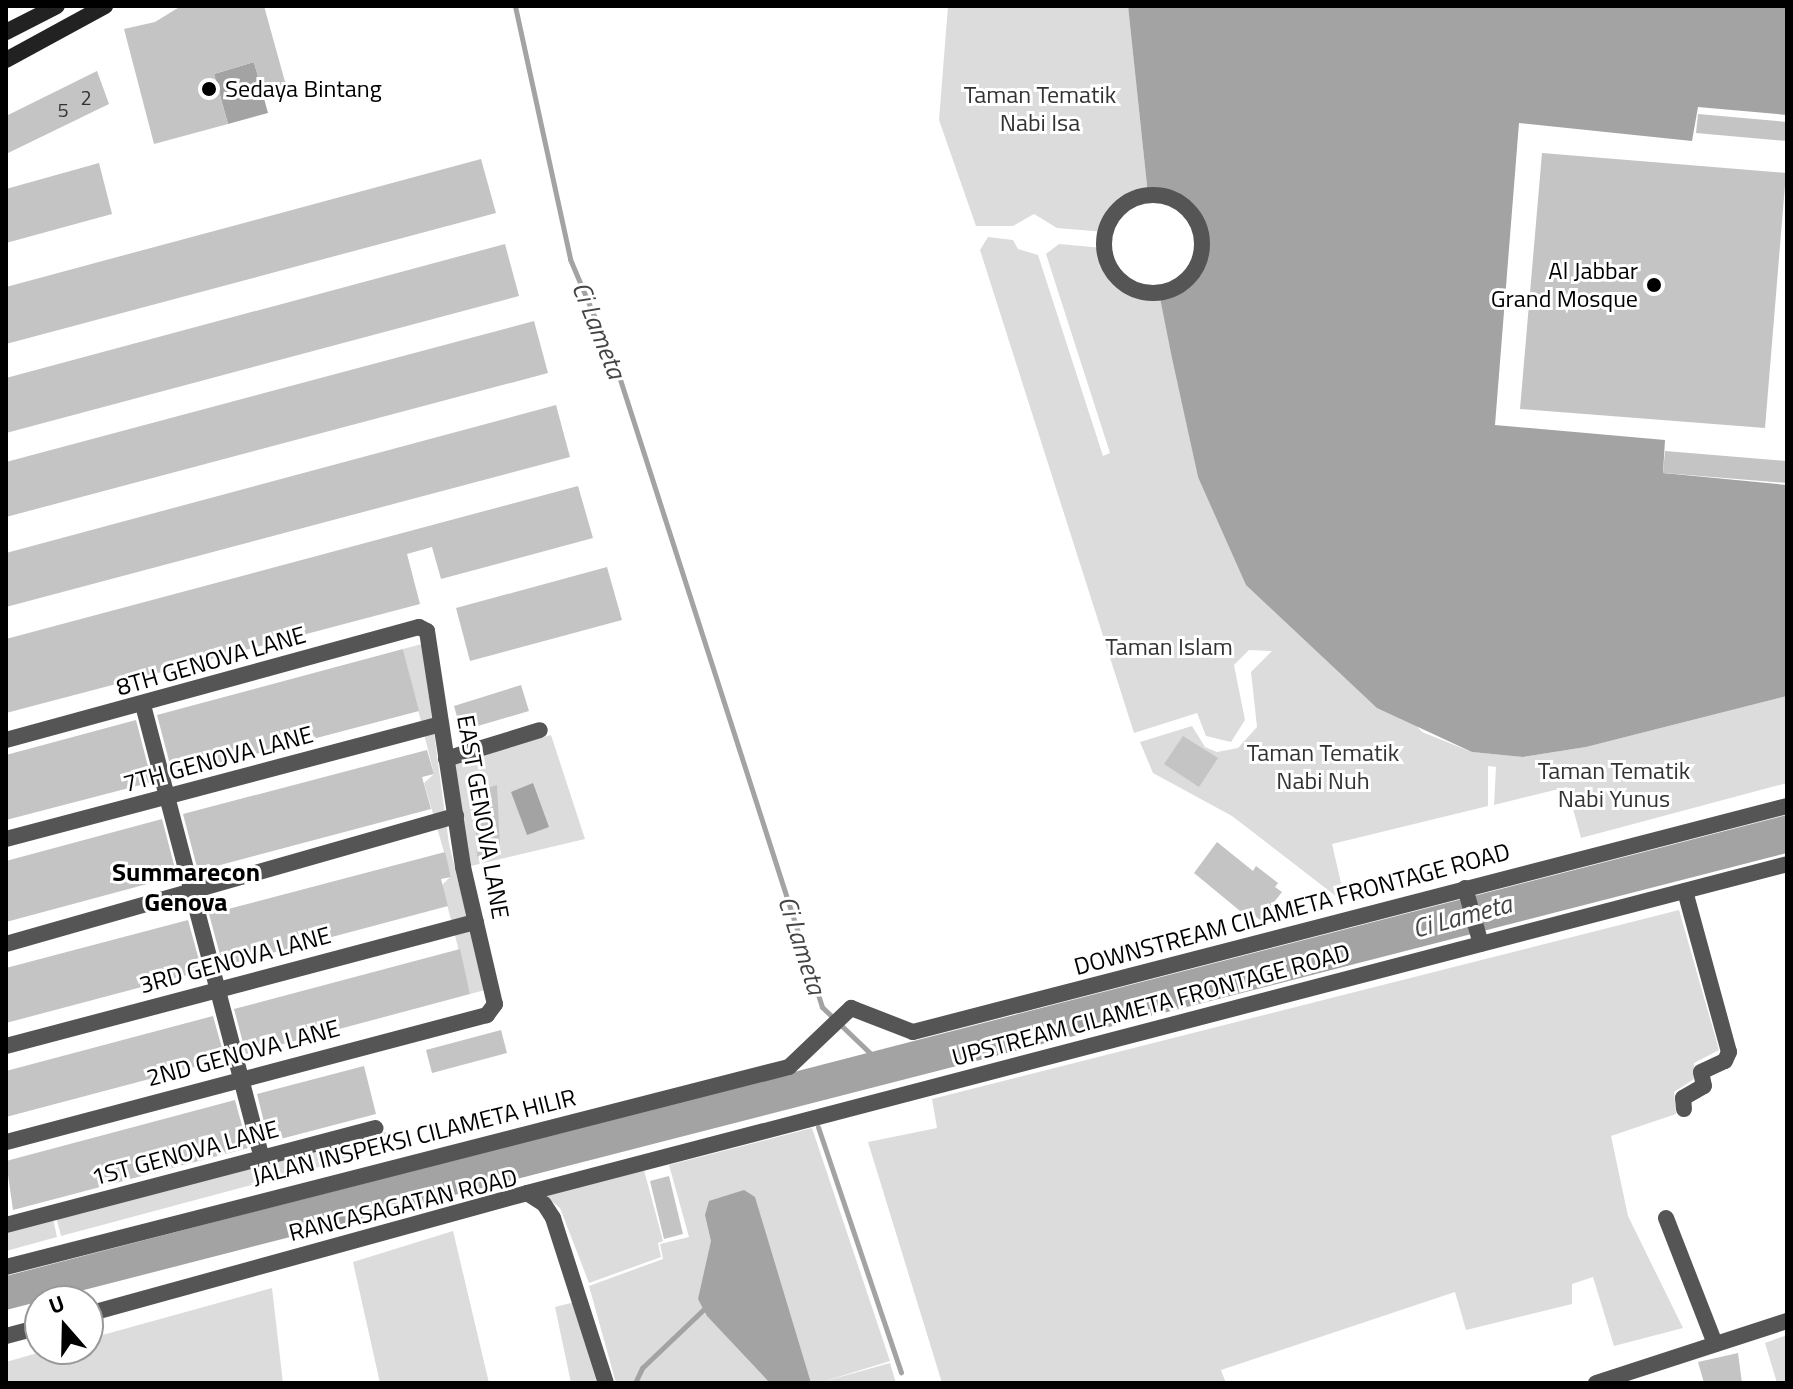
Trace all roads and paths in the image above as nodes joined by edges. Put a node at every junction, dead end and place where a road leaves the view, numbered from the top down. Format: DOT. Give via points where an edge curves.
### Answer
graph roads {
  1 [pos="57,6"];
  2 [pos="105,6"];
  3 [pos="6,32"];
  4 [pos="6,60"];
  5 [pos="1119,209"];
  6 [pos="427,631"];
  7 [pos="143,705"];
  8 [pos="441,724"];
  9 [pos="540,730"];
  10 [pos="6,740"];
  11 [pos="446,759"];
  12 [pos="169,798"];
  13 [pos="1787,806"];
  14 [pos="456,816"];
  15 [pos="6,839"];
  16 [pos="1787,864"];
  17 [pos="1685,891"];
  18 [pos="195,892"];
  19 [pos="1467,893"];
  20 [pos="476,922"];
  21 [pos="1479,939"];
  22 [pos="6,944"];
  23 [pos="220,988"];
  24 [pos="492,1011"];
  25 [pos="823,1036"];
  26 [pos="6,1046"];
  27 [pos="243,1076"];
  28 [pos="1684,1109"];
  29 [pos="375,1128"];
  30 [pos="6,1142"];
  31 [pos="262,1158"];
  32 [pos="527,1193"];
  33 [pos="1666,1218"];
  34 [pos="6,1225"];
  35 [pos="6,1267"];
  36 [pos="104,1310"];
  37 [pos="1787,1321"];
  38 [pos="1715,1344"];
  39 [pos="606,1383"];
  40 [pos="1596,1383"];
  1 -- 3 [label="street"];
  2 -- 4 [label="street"];
  5 -- 5 [label="street" via="1148,195 1178,202 1191,214 1202,248 1193,273 1182,284 1150,293 1120,282 1103,243"];
  6 -- 7 [label="street, 8TH GENOVA LANE" via="419,627"];
  6 -- 8 [label="street, EAST GENOVA LANE"];
  7 -- 10 [label="street, 8TH GENOVA LANE"];
  7 -- 12 [label="street"];
  8 -- 11 [label="street, EAST GENOVA LANE"];
  8 -- 12 [label="street, 7TH GENOVA LANE"];
  9 -- 11 [label="street"];
  11 -- 14 [label="street, EAST GENOVA LANE"];
  12 -- 15 [label="street, 7TH GENOVA LANE"];
  12 -- 18 [label="street"];
  13 -- 19 [label="street, DOWNSTREAM CILAMETA FRONTAGE ROAD"];
  14 -- 18 [label="street"];
  14 -- 20 [label="street, EAST GENOVA LANE"];
  16 -- 17 [label="street, UPSTREAM CILAMETA FRONTAGE ROAD"];
  17 -- 21 [label="street, UPSTREAM CILAMETA FRONTAGE ROAD"];
  17 -- 28 [label="street" via="1729,1052 1725,1061 1701,1072 1704,1086 1683,1098"];
  18 -- 22 [label="street"];
  18 -- 23 [label="street"];
  19 -- 21 [label="street"];
  19 -- 25 [label="street, DOWNSTREAM CILAMETA FRONTAGE ROAD" via="913,1032 848,1009"];
  20 -- 23 [label="street, 3RD GENOVA LANE"];
  20 -- 24 [label="street, EAST GENOVA LANE"];
  21 -- 32 [label="street, UPSTREAM CILAMETA FRONTAGE ROAD"];
  23 -- 26 [label="street, 3RD GENOVA LANE"];
  23 -- 27 [label="street"];
  24 -- 27 [label="street, 2ND GENOVA LANE"];
  25 -- 35 [label="street, JALAN INSPEKSI CILAMETA HILIR" via="789,1067"];
  27 -- 30 [label="street, 2ND GENOVA LANE"];
  27 -- 31 [label="street"];
  29 -- 31 [label="street, 1ST GENOVA LANE"];
  31 -- 34 [label="street, 1ST GENOVA LANE"];
  32 -- 36 [label="street, RANCASAGATAN ROAD"];
  32 -- 39 [label="street, RANCASAGATAN ROAD" via="553,1218"];
  33 -- 38 [label="street"];
  37 -- 38 [label="street"];
  38 -- 40 [label="street"];
}
